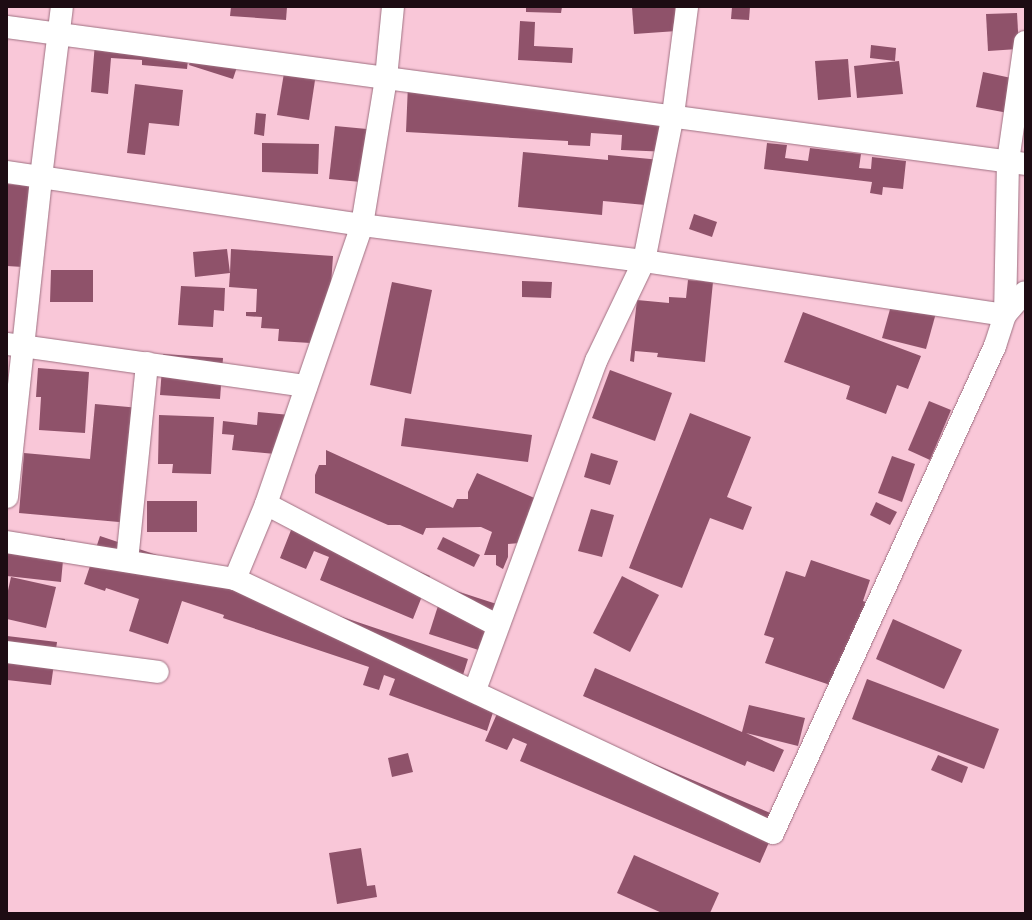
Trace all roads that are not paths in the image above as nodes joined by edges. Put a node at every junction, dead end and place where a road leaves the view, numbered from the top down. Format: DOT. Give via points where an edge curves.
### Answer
graph roads {
  1 [pos="62,7"];
  2 [pos="393,7"];
  3 [pos="687,7"];
  4 [pos="7,27"];
  5 [pos="58,34"];
  6 [pos="1025,42"];
  7 [pos="386,78"];
  8 [pos="673,115"];
  9 [pos="1017,162"];
  10 [pos="7,172"];
  11 [pos="41,177"];
  12 [pos="362,225"];
  13 [pos="644,261"];
  14 [pos="1025,292"];
  15 [pos="1005,315"];
  16 [pos="15,345"];
  17 [pos="147,363"];
  18 [pos="306,386"];
  19 [pos="7,497"];
  20 [pos="266,504"];
  21 [pos="7,542"];
  22 [pos="127,561"];
  23 [pos="235,579"];
  24 [pos="498,626"];
  25 [pos="7,652"];
  26 [pos="158,672"];
  27 [pos="475,690"];
  1 -- 5 [label="street"];
  2 -- 7 [label="street"];
  3 -- 8 [label="street"];
  4 -- 5 [label="street"];
  5 -- 7 [label="street"];
  5 -- 11 [label="street"];
  6 -- 9 [label="street"];
  7 -- 8 [label="street"];
  7 -- 12 [label="street"];
  8 -- 9 [label="street"];
  8 -- 13 [label="street"];
  9 -- 15 [label="street"];
  10 -- 11 [label="street"];
  11 -- 12 [label="street"];
  11 -- 16 [label="street"];
  12 -- 13 [label="street"];
  12 -- 18 [label="street"];
  13 -- 15 [label="street"];
  13 -- 24 [label="street" via="596,361"];
  14 -- 15 [label="street"];
  15 -- 27 [label="street" via="995,346 773,833"];
  16 -- 17 [label="street"];
  16 -- 19 [label="street"];
  17 -- 18 [label="street"];
  17 -- 22 [label="street"];
  18 -- 20 [label="street"];
  20 -- 23 [label="street"];
  20 -- 24 [label="street"];
  21 -- 22 [label="street"];
  22 -- 23 [label="street"];
  23 -- 27 [label="street"];
  24 -- 27 [label="street"];
  25 -- 26 [label="street"];
}
